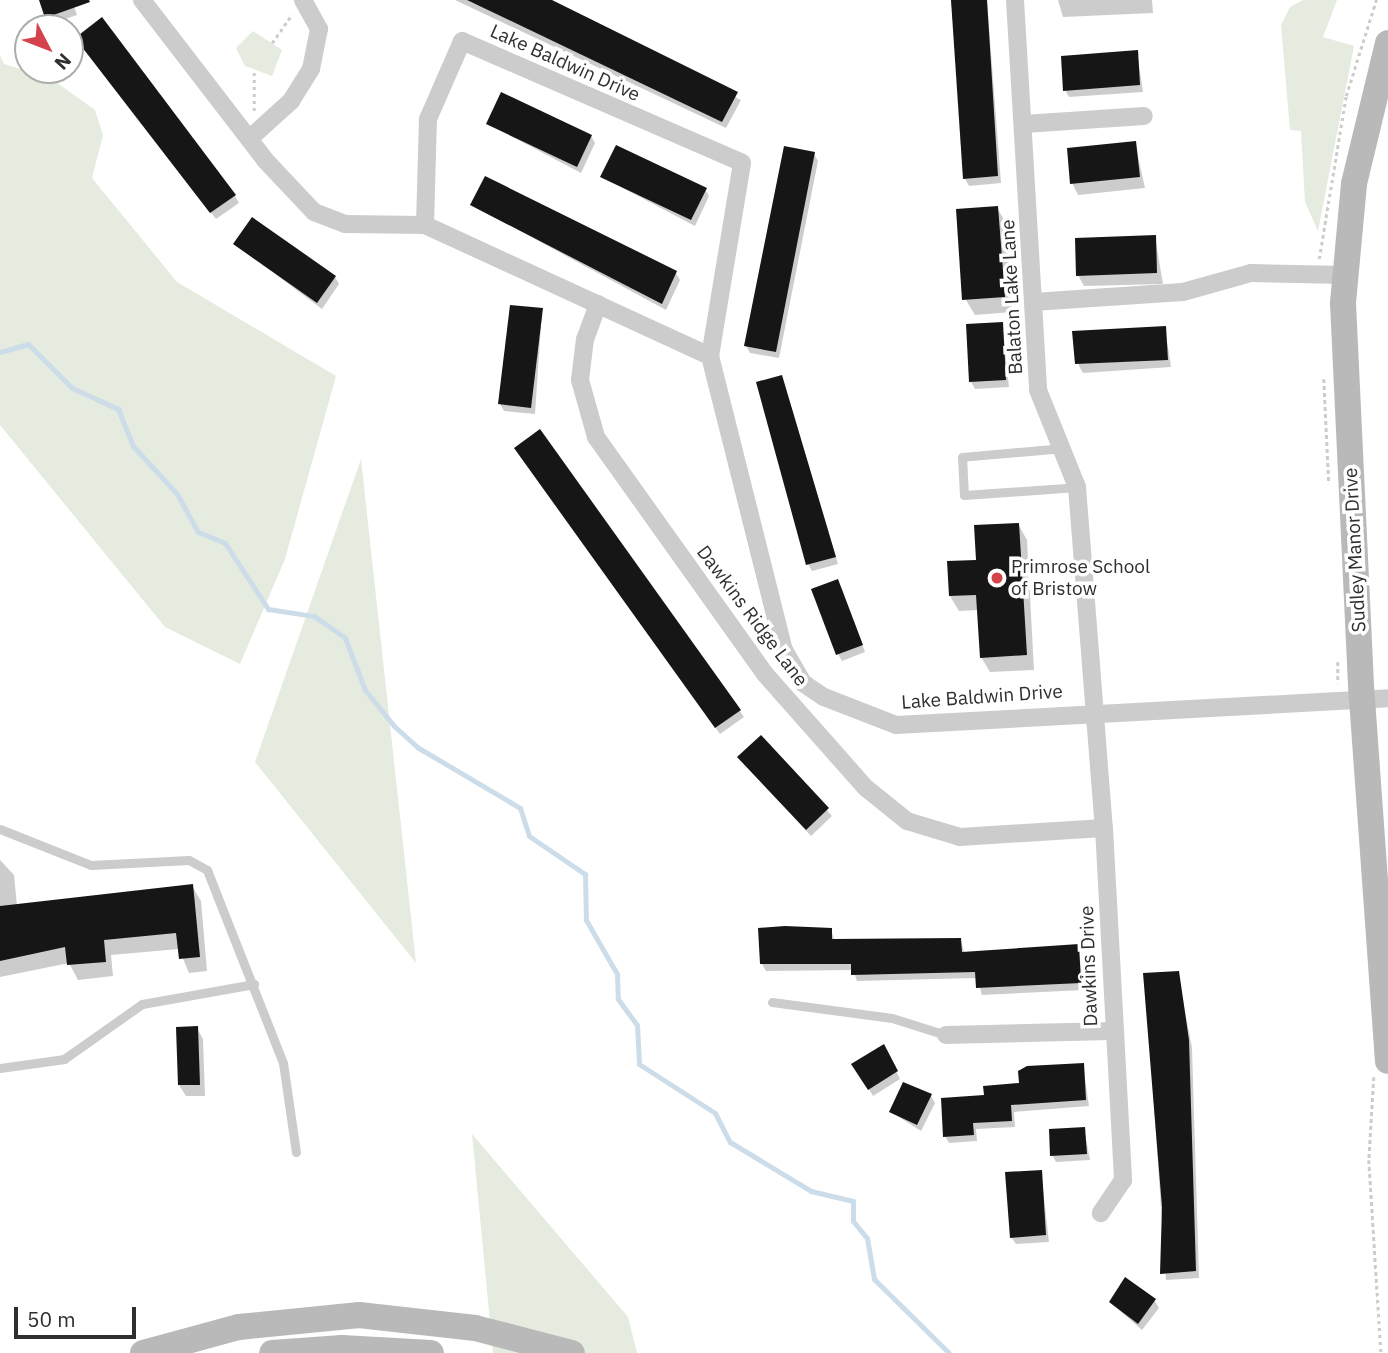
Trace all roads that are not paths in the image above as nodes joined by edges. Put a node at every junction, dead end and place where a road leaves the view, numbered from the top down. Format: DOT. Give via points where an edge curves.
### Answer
graph roads {
  1 [pos="142,0"];
  2 [pos="1015,0"];
  3 [pos="298,5"];
  4 [pos="1388,43"];
  5 [pos="1144,116"];
  6 [pos="1024,124"];
  7 [pos="249,139"];
  8 [pos="425,225"];
  9 [pos="1346,275"];
  10 [pos="1033,302"];
  11 [pos="598,304"];
  12 [pos="710,356"];
  13 [pos="1066,448"];
  14 [pos="1077,487"];
  15 [pos="1388,698"];
  16 [pos="1362,699"];
  17 [pos="1092,710"];
  18 [pos="1104,828"];
  19 [pos="0,829"];
  20 [pos="254,984"];
  21 [pos="772,1002"];
  22 [pos="1112,1031"];
  23 [pos="946,1035"];
  24 [pos="1388,1061"];
  25 [pos="0,1068"];
  26 [pos="296,1153"];
  27 [pos="1101,1213"];
  28 [pos="143,1353"];
  29 [pos="272,1353"];
  30 [pos="431,1353"];
  31 [pos="572,1353"];
  1 -- 7 [label="street"];
  2 -- 6 [label="street, Balaton Lake Lane"];
  3 -- 7 [label="street" via="319,29 311,69 291,101"];
  4 -- 9 [label="main road, Sudley Manor Drive" via="1354,184"];
  5 -- 6 [label="street"];
  6 -- 10 [label="street, Balaton Lake Lane"];
  7 -- 8 [label="street" via="298,200 329,220"];
  8 -- 11 [label="street"];
  8 -- 12 [label="street, Lake Baldwin Drive" via="428,120 462,41 742,163"];
  9 -- 10 [label="street" via="1251,273 1183,292"];
  9 -- 16 [label="main road, Sudley Manor Drive"];
  10 -- 13 [label="street, Balaton Lake Lane" via="1038,390"];
  11 -- 12 [label="street"];
  11 -- 18 [label="street, Dawkins Ridge Lane" via="585,339 580,380 596,437 765,674 866,788 907,821 952,836"];
  12 -- 17 [label="street, Lake Baldwin Drive" via="779,631 803,683 897,725"];
  13 -- 14 [label="street, Balaton Lake Lane"];
  13 -- 14 [label="lane" via="962,457 964,495"];
  14 -- 17 [label="street, Balaton Lake Lane"];
  15 -- 16 [label="street, Lake Baldwin Drive"];
  16 -- 17 [label="street, Lake Baldwin Drive"];
  16 -- 24 [label="main road, Sudley Manor Drive"];
  17 -- 18 [label="street, Dawkins Drive"];
  18 -- 22 [label="street, Dawkins Drive"];
  19 -- 20 [label="lane" via="91,865 189,860 207,870"];
  20 -- 25 [label="lane" via="142,1004 64,1059"];
  20 -- 26 [label="lane" via="283,1063"];
  21 -- 23 [label="lane" via="892,1018"];
  22 -- 23 [label="street"];
  22 -- 27 [label="street, Dawkins Drive" via="1123,1180"];
  28 -- 31 [label="main road" via="239,1327 359,1315 475,1328"];
  29 -- 30 [label="main road" via="342,1348"];
}
